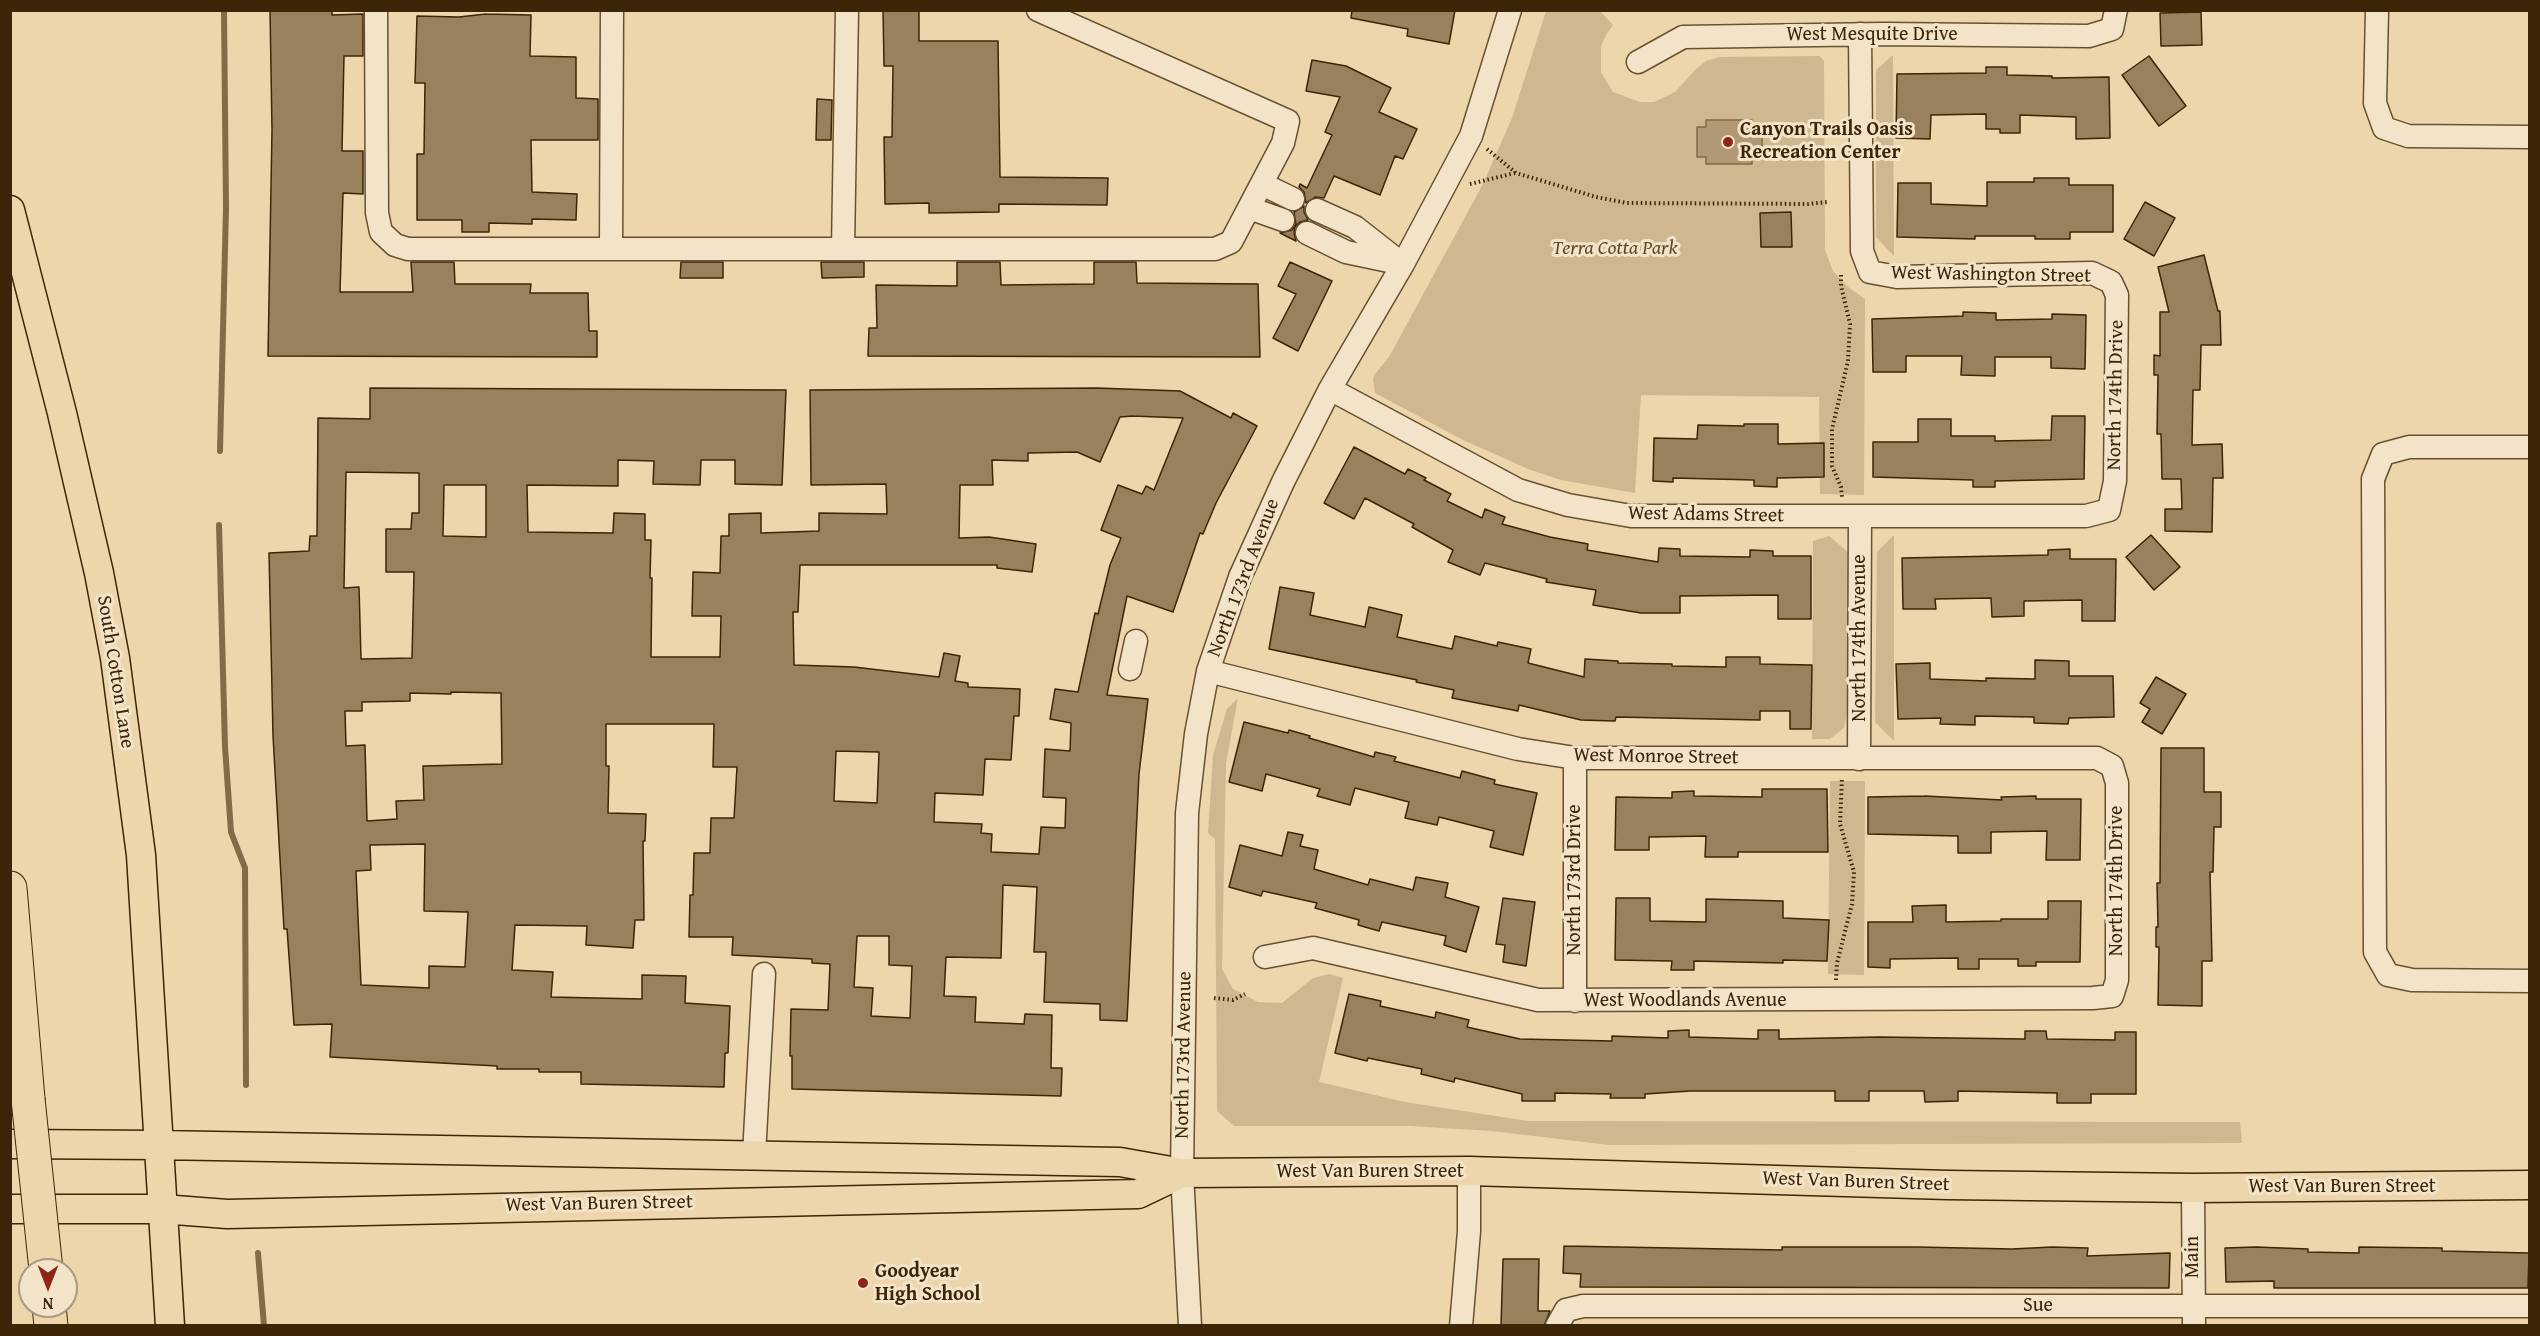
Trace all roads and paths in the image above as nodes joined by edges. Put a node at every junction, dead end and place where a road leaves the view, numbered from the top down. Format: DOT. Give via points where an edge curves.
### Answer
graph roads {
  1 [pos="376,10"];
  2 [pos="612,10"];
  3 [pos="847,10"];
  4 [pos="1038,10"];
  5 [pos="1510,10"];
  6 [pos="2377,10"];
  7 [pos="2114,20"];
  8 [pos="1860,34"];
  9 [pos="1638,62"];
  10 [pos="1470,136"];
  11 [pos="2529,137"];
  12 [pos="1516,173"];
  13 [pos="1262,183"];
  14 [pos="1444,189"];
  15 [pos="1293,199"];
  16 [pos="1827,202"];
  17 [pos="1249,208"];
  18 [pos="10,210"];
  19 [pos="1317,210"];
  20 [pos="1283,220"];
  21 [pos="1307,233"];
  22 [pos="611,249"];
  23 [pos="843,249"];
  24 [pos="1403,264"];
  25 [pos="1840,275"];
  26 [pos="2111,282"];
  27 [pos="1330,389"];
  28 [pos="2529,447"];
  29 [pos="1842,497"];
  30 [pos="2109,510"];
  31 [pos="1860,517"];
  32 [pos="1136,641"];
  33 [pos="1130,669"];
  34 [pos="1208,671"];
  35 [pos="1575,758"];
  36 [pos="1859,759"];
  37 [pos="2112,766"];
  38 [pos="1842,778"];
  39 [pos="10,888"];
  40 [pos="1265,957"];
  41 [pos="764,974"];
  42 [pos="2529,981"];
  43 [pos="1245,994"];
  44 [pos="2112,996"];
  45 [pos="1214,998"];
  46 [pos="1836,1000"];
  47 [pos="1575,1001"];
  48 [pos="10,1144"];
  49 [pos="158,1145"];
  50 [pos="754,1155"];
  51 [pos="1469,1171"];
  52 [pos="1182,1173"];
  53 [pos="2529,1185"];
  54 [pos="2193,1188"];
  55 [pos="10,1209"];
  56 [pos="162,1209"];
  57 [pos="45,1258"];
  58 [pos="2529,1306"];
  59 [pos="2194,1316"];
  60 [pos="170,1326"];
  61 [pos="1191,1326"];
  62 [pos="1461,1326"];
  63 [pos="1557,1326"];
  1 -- 22 [label="street" via="377,213 381,232 395,245 408,249"];
  2 -- 22 [label="street"];
  3 -- 23 [label="street"];
  4 -- 13 [label="street" via="1288,121 1283,143"];
  5 -- 10 [label="street, North 173rd Avenue"];
  6 -- 11 [label="street" via="2375,103 2384,128 2408,136"];
  7 -- 8 [label="street, West Mesquite Drive" via="2089,36"];
  8 -- 9 [label="street, West Mesquite Drive" via="1683,37"];
  8 -- 26 [label="street, West Washington Street" via="1862,251 1870,272 1897,277 2092,273"];
  10 -- 12 [label="path"];
  10 -- 14 [label="street, North 173rd Avenue"];
  12 -- 14 [label="path"];
  12 -- 16 [label="path" via="1627,203"];
  13 -- 15 [label="street"];
  13 -- 17 [label="street"];
  14 -- 24 [label="street, North 173rd Avenue"];
  17 -- 20 [label="street"];
  17 -- 23 [label="street" via="1232,242 1215,249"];
  18 -- 49 [label="main road, South Cotton Lane" via="70,447 115,658 141,855"];
  19 -- 24 [label="street" via="1354,227"];
  21 -- 24 [label="street" via="1346,252"];
  22 -- 23 [label="street"];
  24 -- 27 [label="street, North 173rd Avenue"];
  25 -- 29 [label="path" via="1850,324 1848,361 1832,429 1832,466"];
  26 -- 30 [label="street, North 174th Drive" via="2117,295 2115,481"];
  27 -- 31 [label="street, West Adams Street" via="1518,490 1568,505 1631,516"];
  27 -- 34 [label="street, North 173rd Avenue" via="1240,577"];
  28 -- 42 [label="street" via="2409,447 2383,454 2373,479 2373,502 2375,952 2388,975 2412,980"];
  30 -- 31 [label="street, West Adams Street" via="2086,516"];
  31 -- 36 [label="street, North 174th Avenue"];
  32 -- 33 [label="street"];
  34 -- 35 [label="street, West Monroe Street" via="1518,749"];
  34 -- 52 [label="street, North 173rd Avenue" via="1187,813"];
  35 -- 36 [label="street, West Monroe Street"];
  35 -- 47 [label="street, North 173rd Drive"];
  36 -- 37 [label="street, West Monroe Street" via="2097,758"];
  37 -- 44 [label="street, North 174th Drive" via="2117,783 2117,980"];
  38 -- 46 [label="path" via="1840,824 1854,872 1852,904 1837,963"];
  39 -- 57 [label="highway, bridge"];
  40 -- 47 [label="street, West Woodlands Avenue" via="1313,948 1538,1000"];
  41 -- 50 [label="street"];
  43 -- 45 [label="path" via="1233,1000"];
  44 -- 46 [label="street, West Woodlands Avenue"];
  46 -- 47 [label="street, West Woodlands Avenue"];
  48 -- 49 [label="main road, West Van Buren Street"];
  49 -- 50 [label="main road, West Van Buren Street"];
  49 -- 56 [label="main road, South Cotton Lane"];
  50 -- 52 [label="main road, West Van Buren Street" via="1120,1162"];
  51 -- 52 [label="main road, West Van Buren Street"];
  51 -- 54 [label="main road, West Van Buren Street"];
  51 -- 62 [label="street" via="1469,1231"];
  52 -- 56 [label="main road, West Van Buren Street" via="1138,1194 227,1214"];
  52 -- 61 [label="street, North 173rd Avenue"];
  53 -- 54 [label="main road, West Van Buren Street"];
  54 -- 59 [label="street, Main"];
  55 -- 56 [label="main road, West Van Buren Street"];
  56 -- 60 [label="main road, South Cotton Lane"];
  58 -- 59 [label="street, Sue"];
  59 -- 63 [label="street, Sue" via="1583,1306 1566,1310"];
}
